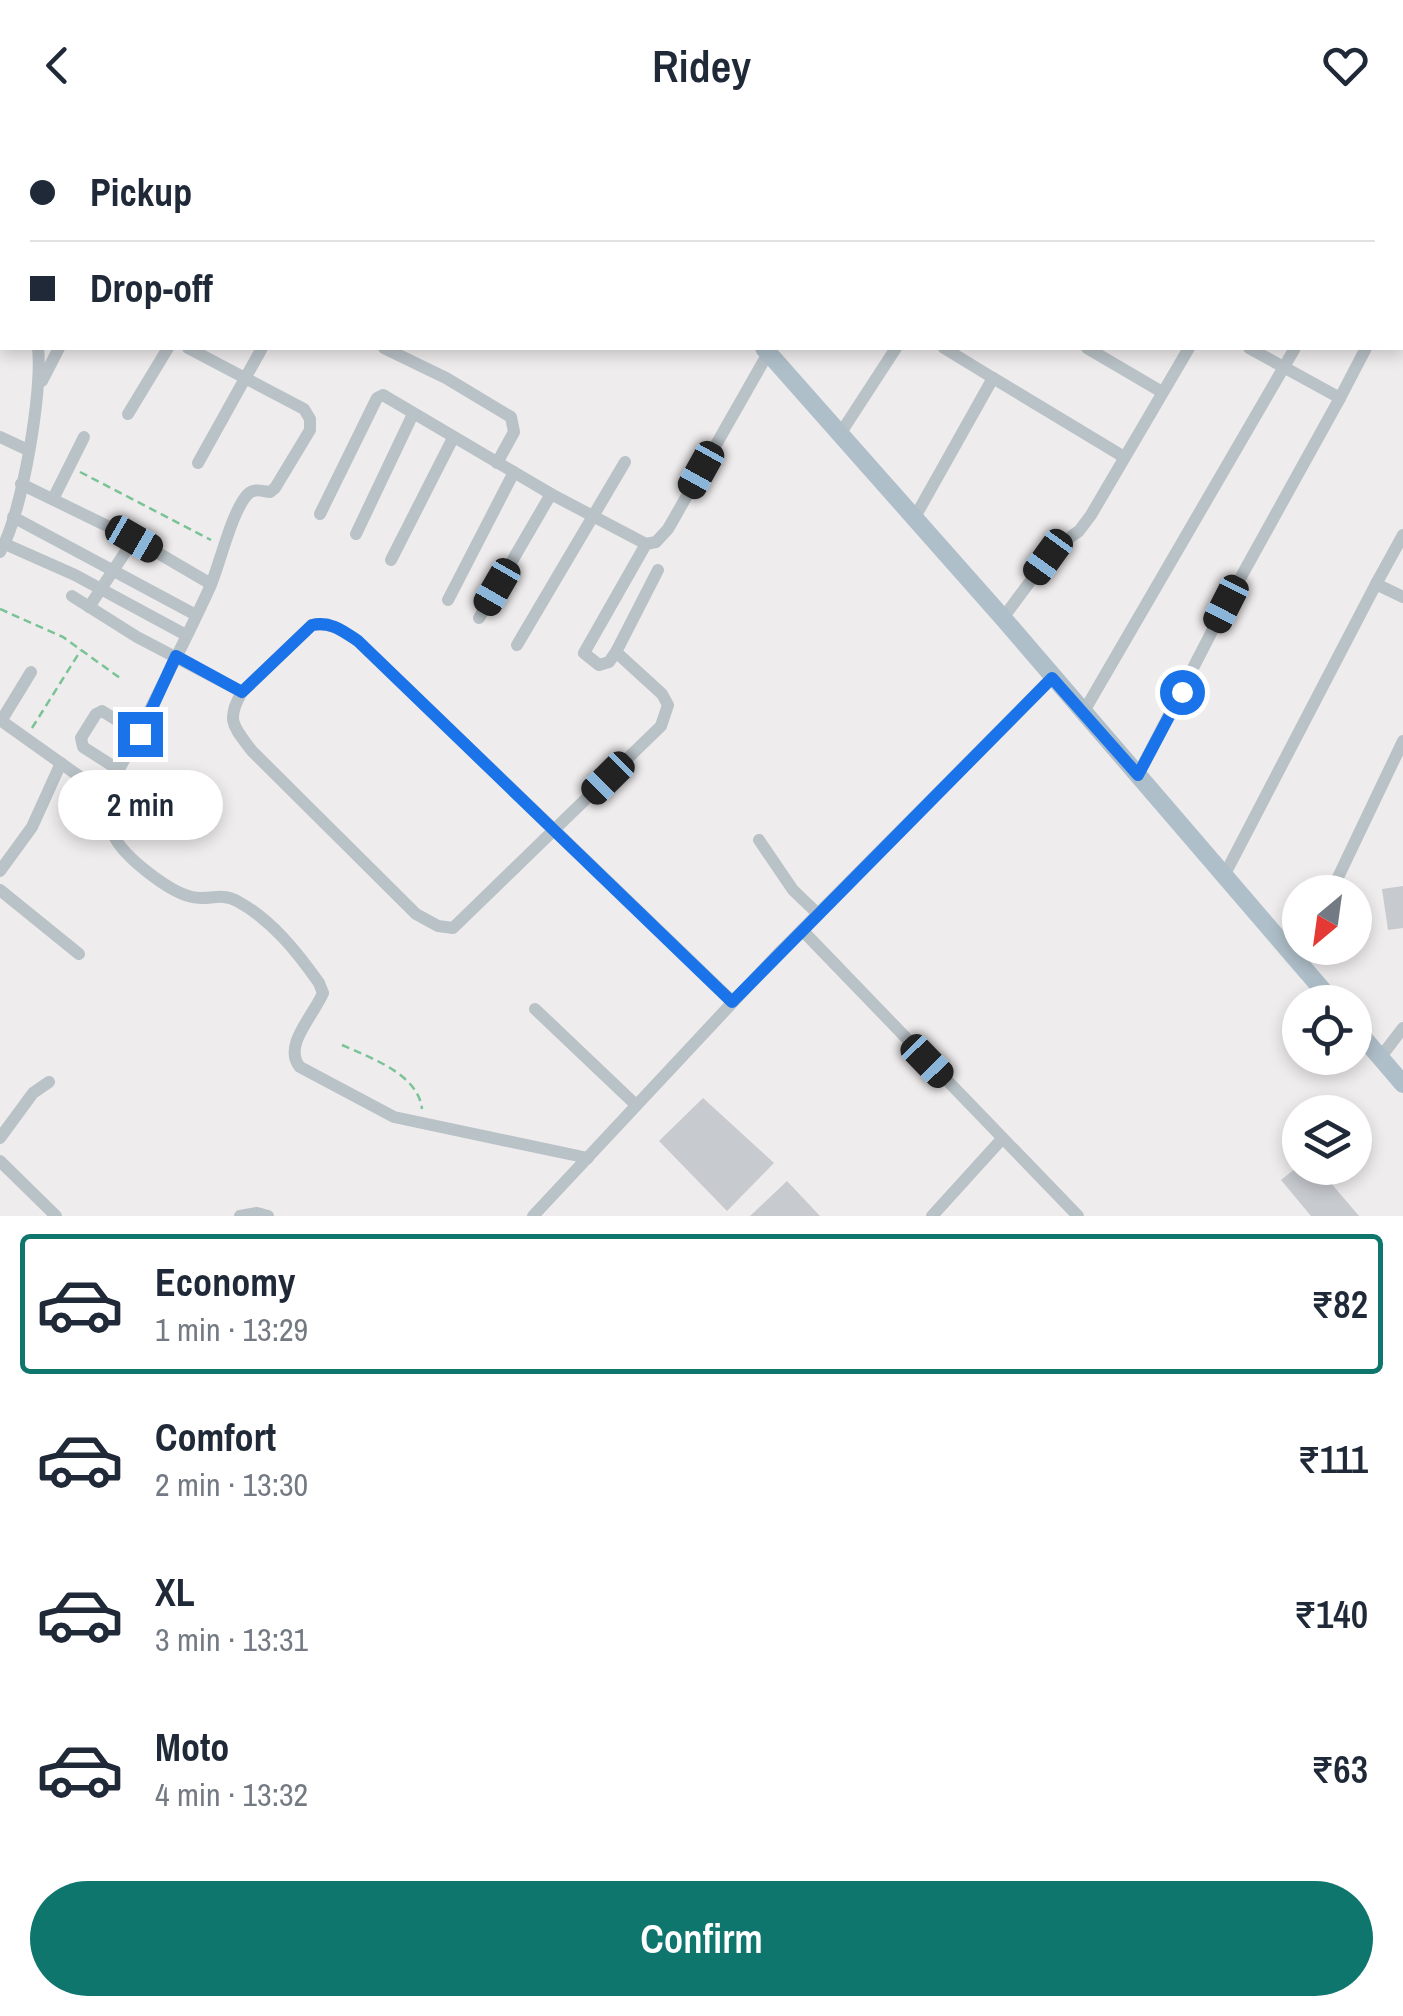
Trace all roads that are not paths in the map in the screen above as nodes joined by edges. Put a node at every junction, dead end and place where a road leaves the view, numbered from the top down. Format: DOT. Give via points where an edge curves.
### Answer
graph roads {
  1 [pos="38,350"];
  2 [pos="58,350"];
  3 [pos="167,350"];
  4 [pos="192,350"];
  5 [pos="261,350"];
  6 [pos="388,350"];
  7 [pos="767,350"];
  8 [pos="769,350"];
  9 [pos="895,350"];
  10 [pos="947,350"];
  11 [pos="1089,350"];
  12 [pos="1187,350"];
  13 [pos="1252,350"];
  14 [pos="1294,350"];
  15 [pos="1365,350"];
  16 [pos="1284,368"];
  17 [pos="993,378"];
  18 [pos="247,380"];
  19 [pos="38,388"];
  20 [pos="1162,392"];
  21 [pos="1340,398"];
  22 [pos="128,414"];
  23 [pos="414,414"];
  24 [pos="840,434"];
  25 [pos="0,437"];
  26 [pos="84,437"];
  27 [pos="453,438"];
  28 [pos="28,450"];
  29 [pos="1124,457"];
  30 [pos="626,462"];
  31 [pos="198,463"];
  32 [pos="497,463"];
  33 [pos="514,472"];
  34 [pos="21,484"];
  35 [pos="551,494"];
  36 [pos="53,499"];
  37 [pos="320,514"];
  38 [pos="914,516"];
  39 [pos="12,517"];
  40 [pos="593,518"];
  41 [pos="356,534"];
  42 [pos="1403,535"];
  43 [pos="134,539"];
  44 [pos="646,544"];
  45 [pos="2,548"];
  46 [pos="391,560"];
  47 [pos="658,570"];
  48 [pos="112,572"];
  49 [pos="211,584"];
  50 [pos="1376,584"];
  51 [pos="101,588"];
  52 [pos="72,596"];
  53 [pos="1403,597"];
  54 [pos="448,600"];
  55 [pos="88,607"];
  56 [pos="196,615"];
  57 [pos="479,618"];
  58 [pos="1003,618"];
  59 [pos="186,635"];
  60 [pos="517,645"];
  61 [pos="616,652"];
  62 [pos="176,656"];
  63 [pos="31,672"];
  64 [pos="1052,678"];
  65 [pos="242,692"];
  66 [pos="1083,713"];
  67 [pos="1,721"];
  68 [pos="140,734"];
  69 [pos="1403,741"];
  70 [pos="61,763"];
  71 [pos="119,770"];
  72 [pos="1138,775"];
  73 [pos="104,790"];
  74 [pos="555,831"];
  75 [pos="760,840"];
  76 [pos="0,870"];
  77 [pos="1225,874"];
  78 [pos="1339,875"];
  79 [pos="0,890"];
  80 [pos="818,914"];
  81 [pos="802,930"];
  82 [pos="1282,934"];
  83 [pos="79,954"];
  84 [pos="732,1002"];
  85 [pos="534,1010"];
  86 [pos="1403,1028"];
  87 [pos="1372,1048"];
  88 [pos="1380,1058"];
  89 [pos="49,1082"];
  90 [pos="1403,1084"];
  91 [pos="636,1105"];
  92 [pos="0,1138"];
  93 [pos="1001,1140"];
  94 [pos="588,1158"];
  95 [pos="0,1161"];
  96 [pos="56,1216"];
  97 [pos="240,1216"];
  98 [pos="268,1216"];
  99 [pos="533,1216"];
  100 [pos="932,1216"];
  101 [pos="1078,1216"];
  1 -- 19 [label="street"];
  2 -- 19 [label="street"];
  3 -- 22 [label="street"];
  4 -- 18 [label="street"];
  5 -- 18 [label="street"];
  6 -- 32 [label="street" via="511,416 514,432"];
  7 -- 44 [label="street" via="668,530"];
  8 -- 24 [label="main road"];
  9 -- 24 [label="street"];
  10 -- 17 [label="street"];
  11 -- 20 [label="street"];
  12 -- 20 [label="street"];
  13 -- 16 [label="street"];
  14 -- 16 [label="street"];
  15 -- 21 [label="street"];
  16 -- 21 [label="street"];
  16 -- 66 [label="street"];
  17 -- 29 [label="street"];
  17 -- 38 [label="street"];
  18 -- 31 [label="street"];
  18 -- 49 [label="street" via="304,409 310,430 275,488 247,495"];
  19 -- 28 [label="street"];
  20 -- 29 [label="street"];
  21 -- 72 [label="street"];
  23 -- 27 [label="street"];
  23 -- 37 [label="street" via="378,398"];
  23 -- 41 [label="street"];
  24 -- 38 [label="main road"];
  25 -- 28 [label="street"];
  26 -- 36 [label="street"];
  27 -- 32 [label="street"];
  27 -- 46 [label="street"];
  28 -- 34 [label="street"];
  29 -- 58 [label="street" via="1079,531 1055,548"];
  30 -- 40 [label="street"];
  32 -- 33 [label="street"];
  33 -- 35 [label="street"];
  33 -- 54 [label="street"];
  34 -- 36 [label="street"];
  34 -- 39 [label="street"];
  35 -- 40 [label="street"];
  35 -- 57 [label="street"];
  36 -- 43 [label="street"];
  38 -- 58 [label="main road"];
  39 -- 45 [label="street"];
  39 -- 48 [label="street"];
  40 -- 44 [label="street"];
  40 -- 60 [label="street"];
  42 -- 50 [label="street"];
  43 -- 48 [label="street"];
  43 -- 49 [label="street"];
  44 -- 61 [label="street" via="584,653 599,665"];
  45 -- 51 [label="street"];
  47 -- 61 [label="street"];
  48 -- 51 [label="street"];
  48 -- 56 [label="street"];
  49 -- 56 [label="street"];
  50 -- 53 [label="street"];
  50 -- 77 [label="street"];
  51 -- 55 [label="street"];
  51 -- 59 [label="street"];
  52 -- 55 [label="street"];
  55 -- 62 [label="street"];
  56 -- 59 [label="street"];
  58 -- 64 [label="main road"];
  59 -- 62 [label="street"];
  61 -- 74 [label="street" via="662,694 666,716"];
  62 -- 65 [label="street"];
  62 -- 68 [label="street"];
  63 -- 67 [label="street"];
  64 -- 66 [label="main road"];
  64 -- 80 [label="street"];
  65 -- 74 [label="street" via="312,625 337,627"];
  65 -- 74 [label="street" via="232,709 233,726 252,750 416,914 438,926 465,921"];
  66 -- 72 [label="main road"];
  67 -- 70 [label="street"];
  68 -- 71 [label="street"];
  68 -- 71 [label="street" via="102,711 81,738 83,747"];
  69 -- 78 [label="street"];
  70 -- 73 [label="street"];
  70 -- 76 [label="street" via="32,828"];
  71 -- 73 [label="street"];
  72 -- 77 [label="main road"];
  73 -- 94 [label="street" via="113,834 140,865 193,898 238,901 311,971 323,993 292,1049 300,1068 394,1117"];
  74 -- 84 [label="street"];
  75 -- 80 [label="street"];
  77 -- 82 [label="main road"];
  79 -- 83 [label="street"];
  80 -- 81 [label="street"];
  81 -- 84 [label="street"];
  81 -- 93 [label="street"];
  84 -- 91 [label="street"];
  85 -- 91 [label="street"];
  86 -- 88 [label="street"];
  87 -- 88 [label="main road"];
  88 -- 90 [label="main road"];
  89 -- 92 [label="street"];
  91 -- 94 [label="street"];
  93 -- 100 [label="street"];
  93 -- 101 [label="street"];
  94 -- 99 [label="street"];
  95 -- 96 [label="street"];
  97 -- 98 [label="street"];
}
